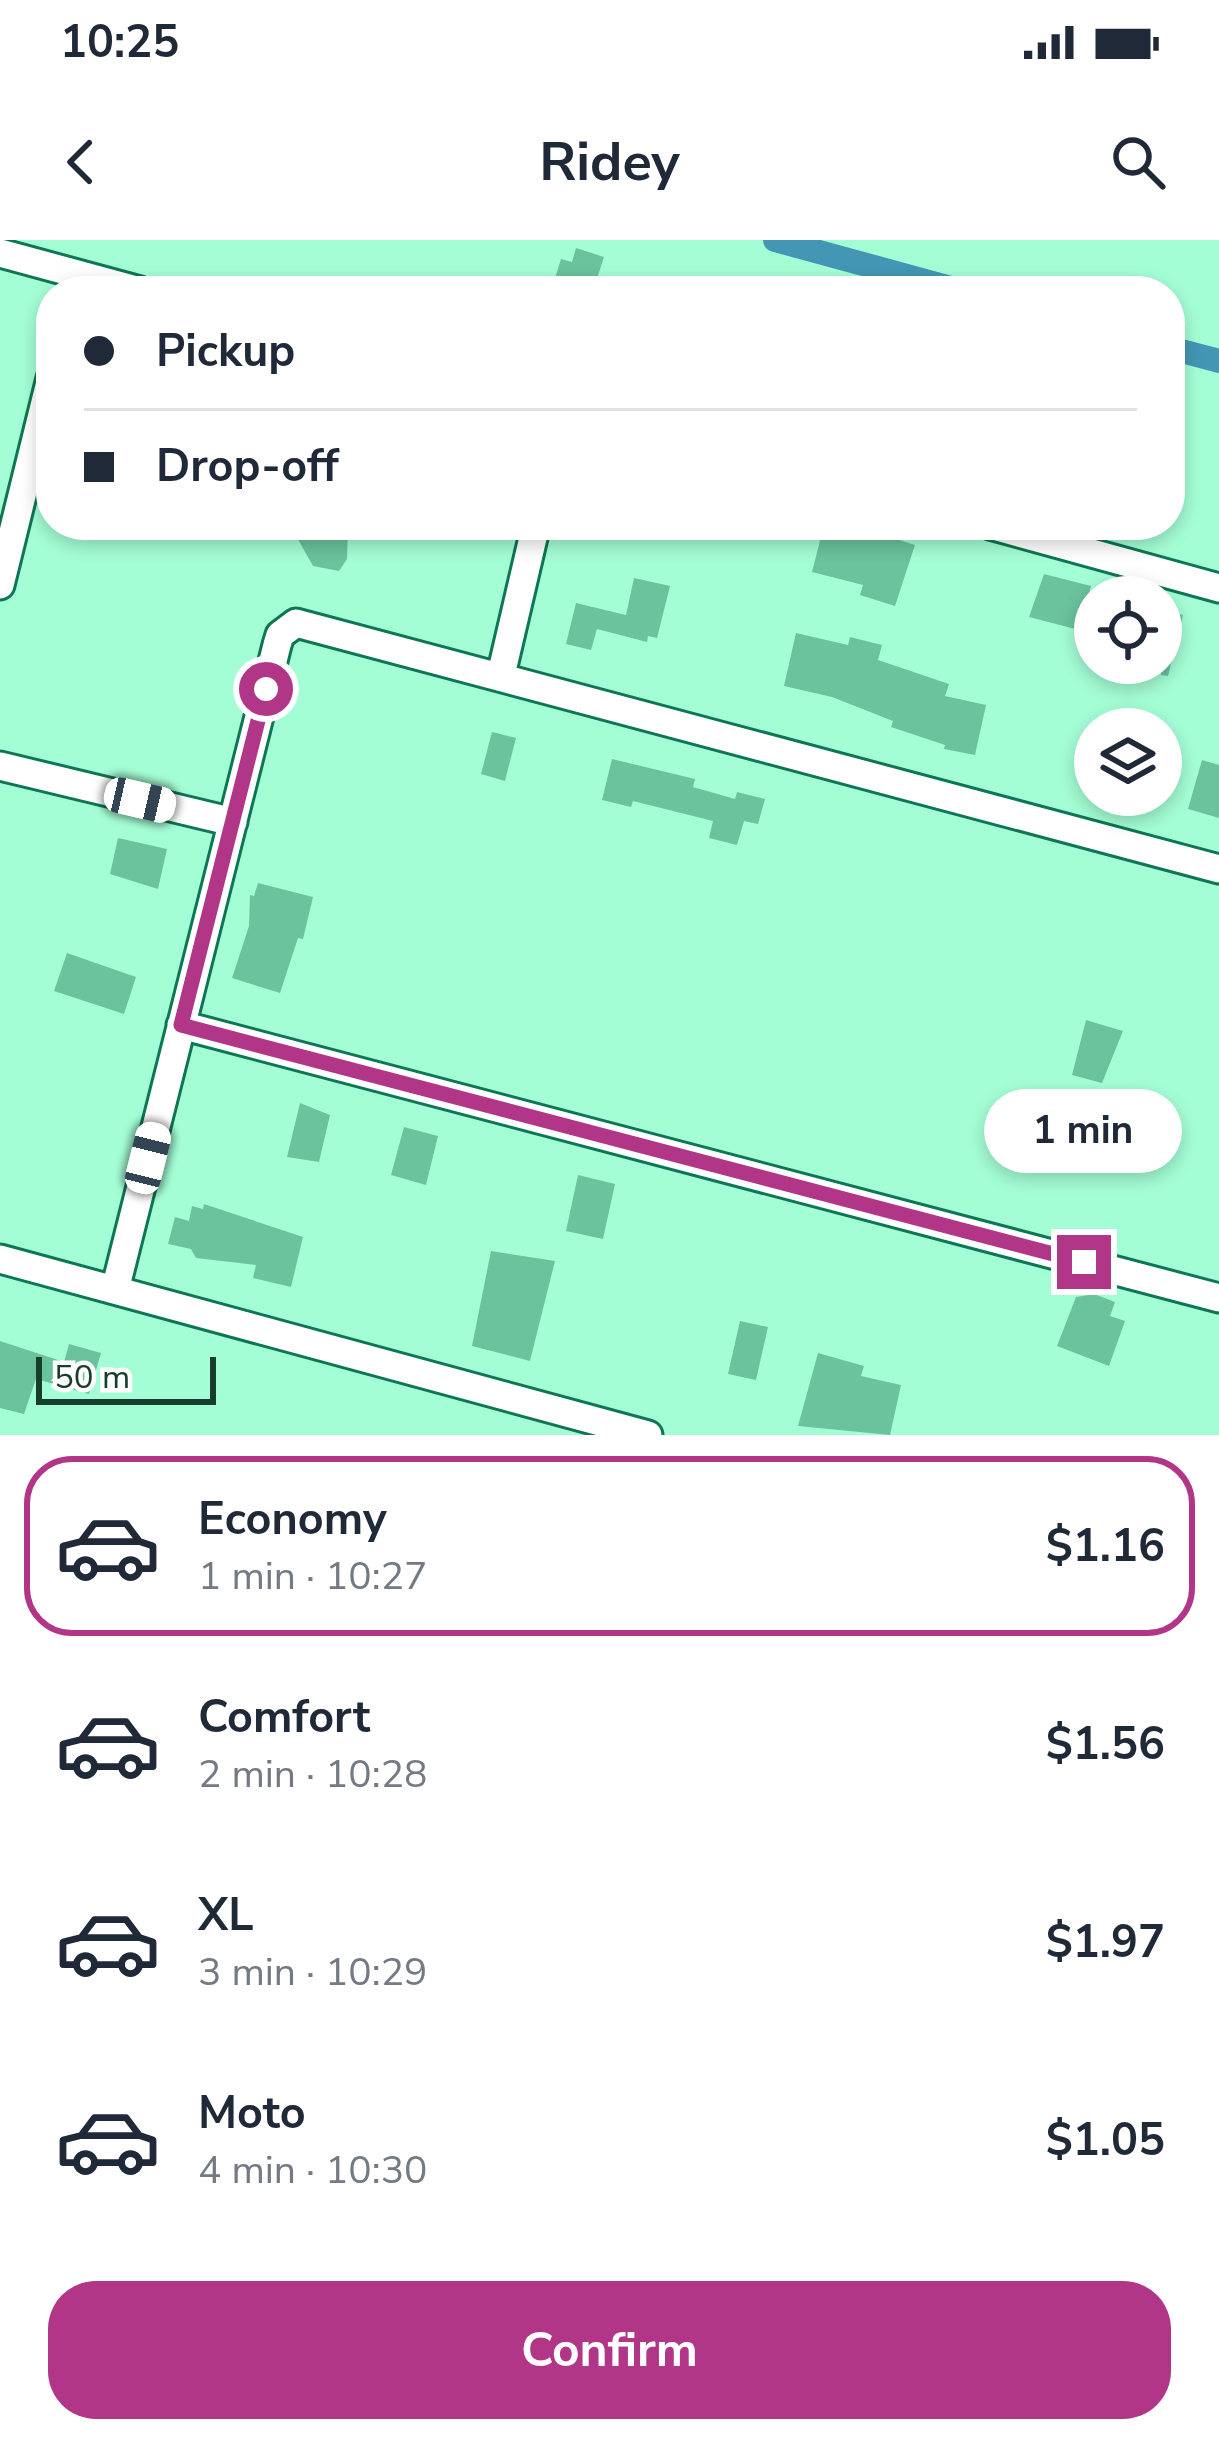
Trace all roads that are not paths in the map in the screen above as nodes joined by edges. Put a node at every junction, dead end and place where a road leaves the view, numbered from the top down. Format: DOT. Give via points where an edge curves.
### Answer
graph roads {
  1 [pos="0,253"];
  2 [pos="59,276"];
  3 [pos="36,439"];
  4 [pos="532,540"];
  5 [pos="1044,540"];
  6 [pos="0,585"];
  7 [pos="1219,588"];
  8 [pos="501,674"];
  9 [pos="0,766"];
  10 [pos="232,822"];
  11 [pos="1219,869"];
  12 [pos="181,1025"];
  13 [pos="0,1259"];
  14 [pos="115,1290"];
  15 [pos="1219,1298"];
  16 [pos="648,1435"];
  1 -- 2 [label="street"];
  3 -- 6 [label="street"];
  4 -- 8 [label="street"];
  5 -- 7 [label="street"];
  8 -- 10 [label="street" via="296,623 280,634"];
  8 -- 11 [label="street"];
  9 -- 10 [label="street"];
  10 -- 12 [label="street"];
  12 -- 14 [label="street"];
  12 -- 15 [label="street"];
  13 -- 14 [label="street"];
  14 -- 16 [label="street"];
}
